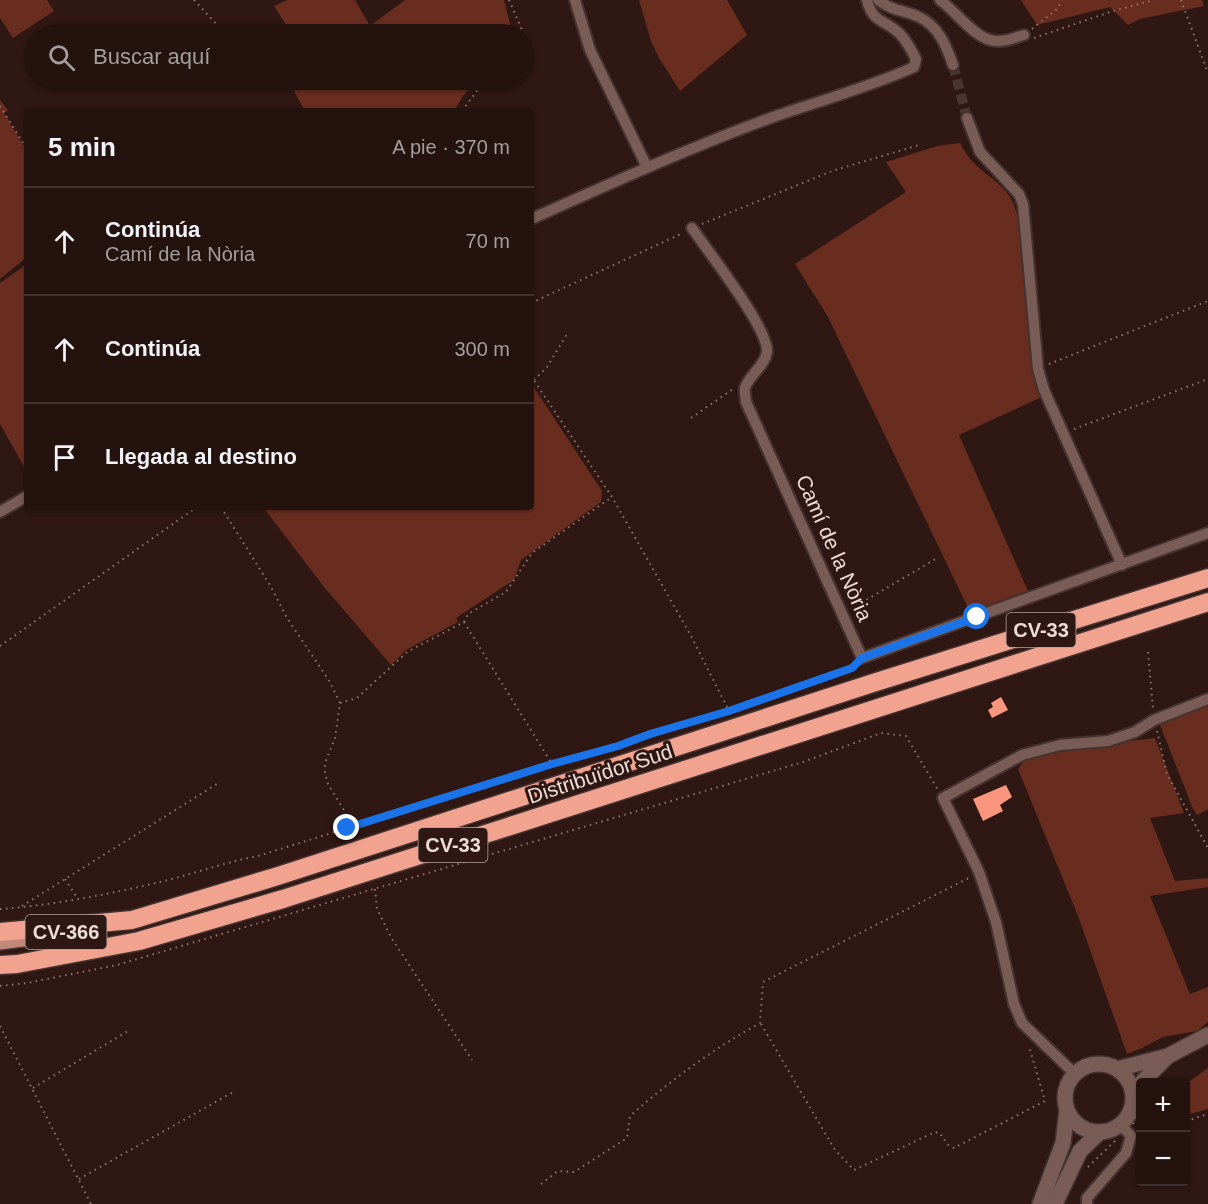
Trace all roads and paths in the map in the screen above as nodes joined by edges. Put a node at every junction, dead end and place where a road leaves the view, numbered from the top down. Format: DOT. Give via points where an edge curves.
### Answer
graph roads {
  1 [pos="194,0"];
  2 [pos="509,0"];
  3 [pos="575,0"];
  4 [pos="867,0"];
  5 [pos="878,0"];
  6 [pos="940,0"];
  7 [pos="1062,0"];
  8 [pos="1154,0"];
  9 [pos="1181,0"];
  10 [pos="1113,11"];
  11 [pos="216,24"];
  12 [pos="519,24"];
  13 [pos="1024,35"];
  14 [pos="953,65"];
  15 [pos="1208,73"];
  16 [pos="478,90"];
  17 [pos="0,106"];
  18 [pos="464,108"];
  19 [pos="4,111"];
  20 [pos="0,114"];
  21 [pos="967,117"];
  22 [pos="24,144"];
  23 [pos="919,146"];
  24 [pos="647,167"];
  25 [pos="534,218"];
  26 [pos="692,228"];
  27 [pos="1208,301"];
  28 [pos="534,302"];
  29 [pos="567,334"];
  30 [pos="1038,369"];
  31 [pos="1208,379"];
  32 [pos="534,380"];
  33 [pos="734,388"];
  34 [pos="691,417"];
  35 [pos="1063,431"];
  36 [pos="612,497"];
  37 [pos="24,498"];
  38 [pos="193,510"];
  39 [pos="223,510"];
  40 [pos="0,512"];
  41 [pos="1208,533"];
  42 [pos="939,557"];
  43 [pos="1122,565"];
  44 [pos="1208,575"];
  45 [pos="1203,604"];
  46 [pos="843,614"];
  47 [pos="464,622"];
  48 [pos="0,646"];
  49 [pos="1148,652"];
  50 [pos="862,658"];
  51 [pos="1208,699"];
  52 [pos="340,703"];
  53 [pos="729,711"];
  54 [pos="1154,720"];
  55 [pos="552,764"];
  56 [pos="220,782"];
  57 [pos="943,798"];
  58 [pos="347,828"];
  59 [pos="1208,848"];
  60 [pos="979,872"];
  61 [pos="64,878"];
  62 [pos="375,889"];
  63 [pos="78,899"];
  64 [pos="20,908"];
  65 [pos="0,909"];
  66 [pos="132,920"];
  67 [pos="0,932"];
  68 [pos="0,942"];
  69 [pos="0,965"];
  70 [pos="0,986"];
  71 [pos="760,1023"];
  72 [pos="0,1026"];
  73 [pos="128,1031"];
  74 [pos="1208,1035"];
  75 [pos="1029,1045"];
  76 [pos="1168,1056"];
  77 [pos="472,1060"];
  78 [pos="1117,1069"];
  79 [pos="1075,1074"];
  80 [pos="1147,1078"];
  81 [pos="1136,1086"];
  82 [pos="33,1088"];
  83 [pos="235,1091"];
  84 [pos="1136,1094"];
  85 [pos="1067,1110"];
  86 [pos="1136,1114"];
  87 [pos="1208,1114"];
  88 [pos="1190,1119"];
  89 [pos="1126,1124"];
  90 [pos="1100,1132"];
  91 [pos="79,1179"];
  92 [pos="541,1184"];
  93 [pos="91,1204"];
  94 [pos="1040,1204"];
  95 [pos="1055,1204"];
  96 [pos="1087,1204"];
  1 -- 11 [label="path"];
  2 -- 12 [label="path"];
  3 -- 24 [label="street" via="590,50"];
  4 -- 24 [label="street" via="876,19 899,33 909,46 916,59 914,67"];
  5 -- 14 [label="street" via="930,25 940,34"];
  6 -- 13 [label="street" via="982,38 999,42"];
  7 -- 13 [label="path" via="1057,9"];
  8 -- 10 [label="path"];
  9 -- 15 [label="path"];
  16 -- 18 [label="path"];
  17 -- 19 [label="path"];
  19 -- 20 [label="path"];
  19 -- 22 [label="path"];
  21 -- 30 [label="street" via="980,152 1023,204"];
  23 -- 26 [label="path" via="832,171"];
  24 -- 25 [label="street"];
  26 -- 28 [label="path"];
  26 -- 46 [label="street, Camí de la Nòria" via="744,302 764,339 767,351 746,387 746,402"];
  27 -- 30 [label="path"];
  29 -- 32 [label="path"];
  30 -- 35 [label="street"];
  31 -- 35 [label="path"];
  32 -- 36 [label="path"];
  33 -- 34 [label="path"];
  35 -- 43 [label="street"];
  36 -- 47 [label="path" via="532,553 506,592 468,614"];
  36 -- 53 [label="path"];
  37 -- 40 [label="street"];
  38 -- 48 [label="path"];
  39 -- 52 [label="path"];
  41 -- 43 [label="street"];
  42 -- 46 [label="path"];
  43 -- 50 [label="street"];
  44 -- 66 [label="highway, Distribuïdor Sud / CV-33"];
  45 -- 69 [label="highway, Distribuïdor Sud / CV-33" via="283,899 139,942"];
  46 -- 50 [label="street, Camí de la Nòria"];
  47 -- 52 [label="path" via="407,652 357,698"];
  47 -- 55 [label="path"];
  49 -- 54 [label="path"];
  50 -- 53 [label="path" via="852,668"];
  51 -- 54 [label="street"];
  52 -- 58 [label="path" via="325,773 345,813"];
  53 -- 55 [label="path"];
  54 -- 57 [label="street" via="1135,732 1108,741 1060,745 1023,755"];
  54 -- 59 [label="path" via="1167,774"];
  55 -- 58 [label="path"];
  56 -- 61 [label="path"];
  57 -- 60 [label="street"];
  57 -- 62 [label="path" via="906,736 881,733 803,762"];
  58 -- 63 [label="path" via="164,881"];
  60 -- 71 [label="path" via="763,982"];
  60 -- 79 [label="street" via="1022,1023"];
  61 -- 63 [label="path"];
  61 -- 64 [label="path"];
  62 -- 70 [label="path" via="117,965"];
  62 -- 77 [label="path" via="377,909 392,939"];
  63 -- 64 [label="path"];
  64 -- 65 [label="path"];
  66 -- 67 [label="highway, CV-33"];
  66 -- 68 [label="main road, CV-366"];
  71 -- 75 [label="path" via="835,1150 854,1170 935,1132 954,1148 1045,1101"];
  71 -- 92 [label="path" via="724,1043 651,1097 630,1116 627,1138 574,1172 558,1172"];
  72 -- 82 [label="path"];
  73 -- 82 [label="path"];
  74 -- 76 [label="street"];
  76 -- 78 [label="street"];
  76 -- 80 [label="street"];
  78 -- 79 [label="street" via="1093,1064"];
  78 -- 81 [label="street"];
  79 -- 85 [label="street" via="1065,1092"];
  82 -- 91 [label="path"];
  83 -- 91 [label="path"];
  84 -- 89 [label="street"];
  85 -- 90 [label="street" via="1080,1127"];
  85 -- 94 [label="street" via="1063,1143"];
  86 -- 89 [label="path"];
  87 -- 88 [label="path"];
  89 -- 90 [label="street"];
  89 -- 96 [label="street" via="1131,1136 1126,1153 1087,1198"];
  90 -- 95 [label="street" via="1080,1151"];
  91 -- 93 [label="path"];
}
